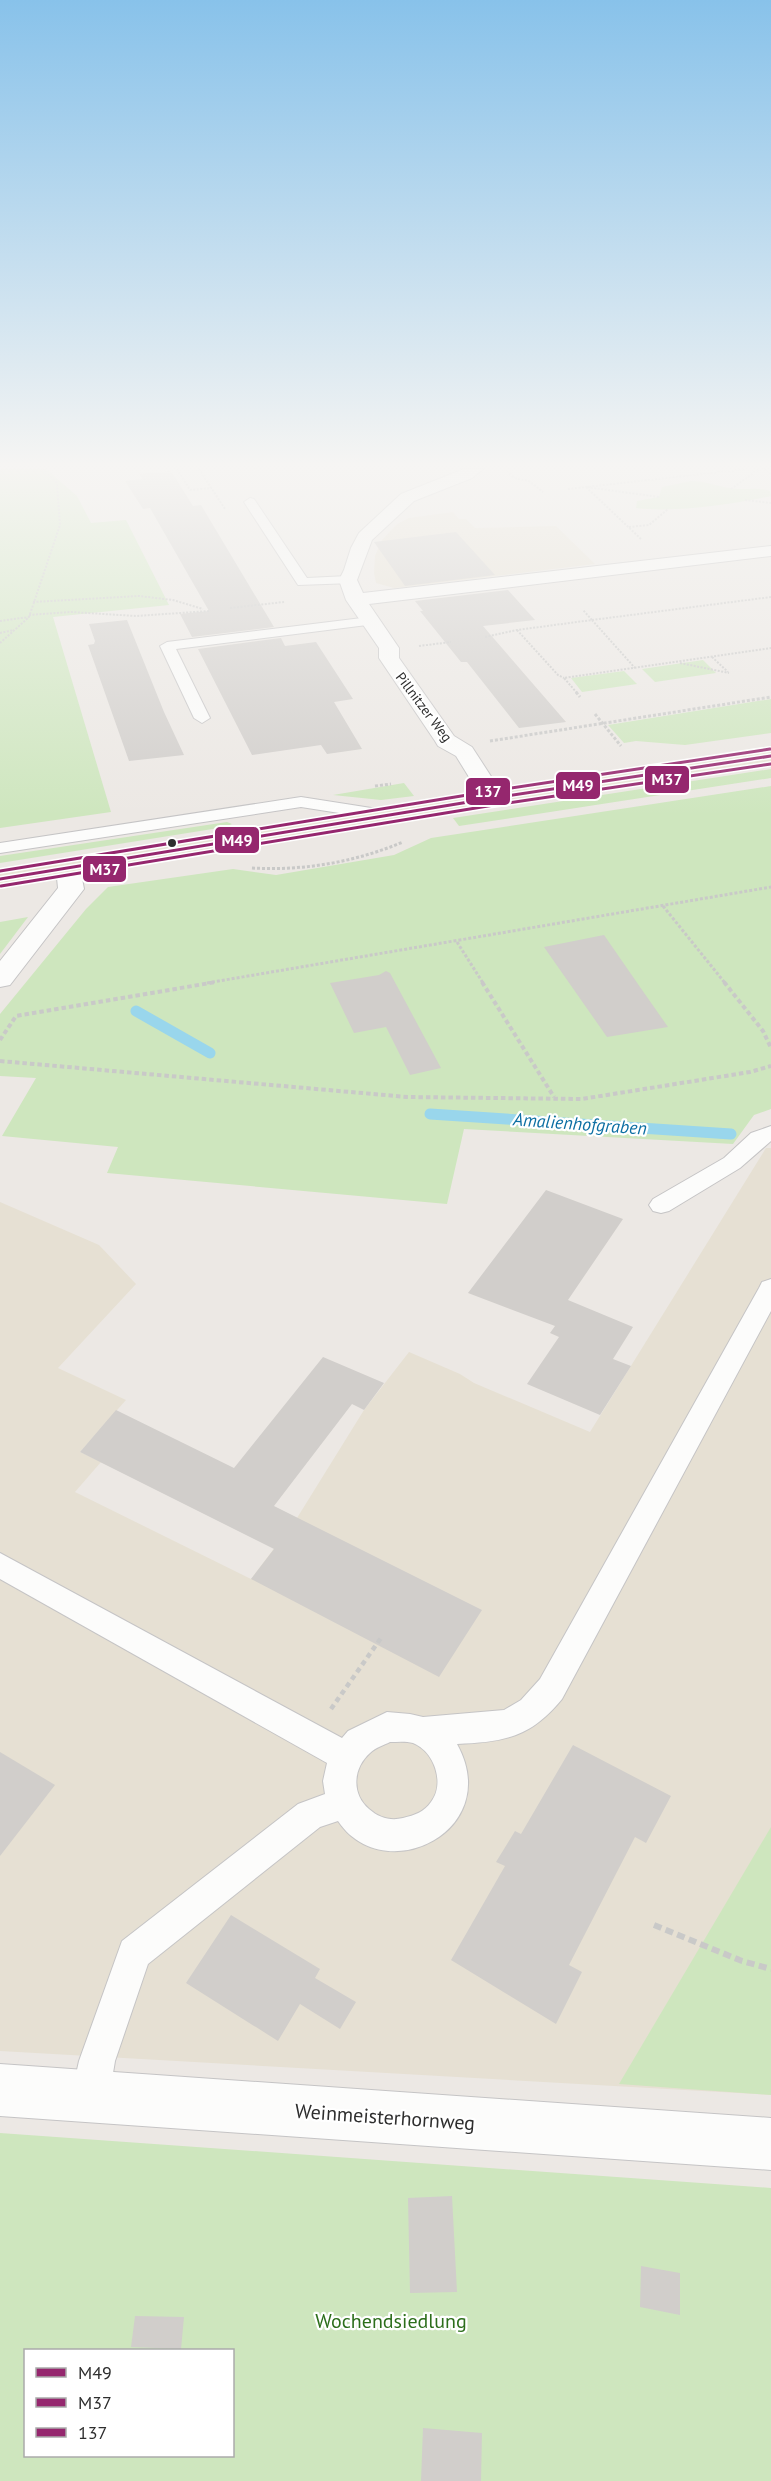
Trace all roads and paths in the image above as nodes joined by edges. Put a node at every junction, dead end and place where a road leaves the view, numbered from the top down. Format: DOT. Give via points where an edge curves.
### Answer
graph roads {
  1 [pos="39,585"];
  2 [pos="350,585"];
  3 [pos="485,585"];
  4 [pos="771,597"];
  5 [pos="356,600"];
  6 [pos="33,602"];
  7 [pos="284,602"];
  8 [pos="231,608"];
  9 [pos="583,610"];
  10 [pos="29,616"];
  11 [pos="592,620"];
  12 [pos="0,621"];
  13 [pos="370,621"];
  14 [pos="16,629"];
  15 [pos="517,630"];
  16 [pos="0,633"];
  17 [pos="485,637"];
  18 [pos="451,642"];
  19 [pos="0,643"];
  20 [pos="411,647"];
  21 [pos="771,648"];
  22 [pos="712,657"];
  23 [pos="675,662"];
  24 [pos="635,668"];
  25 [pos="564,678"];
  26 [pos="580,697"];
  27 [pos="771,697"];
  28 [pos="595,714"];
  29 [pos="202,718"];
  30 [pos="603,724"];
  31 [pos="482,742"];
  32 [pos="621,746"];
  33 [pos="771,756"];
  34 [pos="494,798"];
  35 [pos="384,815"];
  36 [pos="0,848"];
  37 [pos="68,868"];
  38 [pos="0,879"];
  39 [pos="771,887"];
  40 [pos="662,906"];
  41 [pos="457,942"];
  42 [pos="0,979"];
  43 [pos="0,1040"];
  44 [pos="771,1048"];
  45 [pos="0,1061"];
  46 [pos="771,1066"];
  47 [pos="554,1097"];
  48 [pos="771,1133"];
  49 [pos="661,1205"];
  50 [pos="771,1288"];
  51 [pos="0,1565"];
  52 [pos="381,1638"];
  53 [pos="422,1732"];
  54 [pos="312,1737"];
  55 [pos="344,1756"];
  56 [pos="344,1804"];
  57 [pos="654,1924"];
  58 [pos="771,1969"];
  59 [pos="0,2090"];
  60 [pos="90,2097"];
  61 [pos="771,2144"];
  1 -- 6 [label="path"];
  2 -- 5 [label="street, Pillnitzer Weg"];
  3 -- 5 [label="street"];
  4 -- 11 [label="path"];
  5 -- 13 [label="street, Pillnitzer Weg"];
  6 -- 10 [label="path"];
  6 -- 10 [label="path" via="139,596 173,600 209,611"];
  7 -- 8 [label="path"];
  9 -- 11 [label="path"];
  10 -- 12 [label="path"];
  10 -- 14 [label="path"];
  11 -- 15 [label="path"];
  11 -- 24 [label="path"];
  13 -- 29 [label="lane" via="166,646"];
  13 -- 34 [label="street, Pillnitzer Weg" via="389,648 389,658 446,741 464,752"];
  14 -- 16 [label="path"];
  14 -- 19 [label="path"];
  15 -- 17 [label="path"];
  15 -- 25 [label="path"];
  18 -- 20 [label="path"];
  21 -- 22 [label="path"];
  22 -- 23 [label="path"];
  22 -- 23 [label="path" via="729,673"];
  23 -- 24 [label="path"];
  24 -- 25 [label="path"];
  25 -- 26 [label="path"];
  27 -- 30 [label="path"];
  28 -- 30 [label="path"];
  30 -- 31 [label="path"];
  30 -- 32 [label="path"];
  33 -- 34 [label="main road"];
  34 -- 35 [label="main road"];
  35 -- 36 [label="lane" via="301,801"];
  35 -- 37 [label="main road"];
  37 -- 38 [label="main road"];
  37 -- 42 [label="street" via="71,889"];
  39 -- 40 [label="path"];
  40 -- 41 [label="path"];
  40 -- 44 [label="path" via="763,1031"];
  41 -- 43 [label="path" via="16,1016"];
  41 -- 47 [label="path"];
  45 -- 47 [label="path" via="407,1097"];
  46 -- 47 [label="path" via="582,1099"];
  48 -- 49 [label="lane" via="759,1137 732,1163"];
  50 -- 53 [label="lane" via="551,1689 529,1713 503,1724"];
  51 -- 54 [label="lane"];
  52 -- 54 [label="path"];
  53 -- 55 [label="lane" via="387,1727 370,1732"];
  53 -- 56 [label="lane" via="438,1743 449,1758 454,1776 452,1795 444,1812 430,1825 412,1834 372,1831 355,1819"];
  54 -- 55 [label="lane"];
  55 -- 56 [label="lane" via="339,1788"];
  56 -- 60 [label="lane" via="309,1815 134,1953 97,2061"];
  57 -- 58 [label="path"];
  59 -- 60 [label="street, Weinmeisterhornweg"];
  60 -- 61 [label="street, Weinmeisterhornweg"];
}
